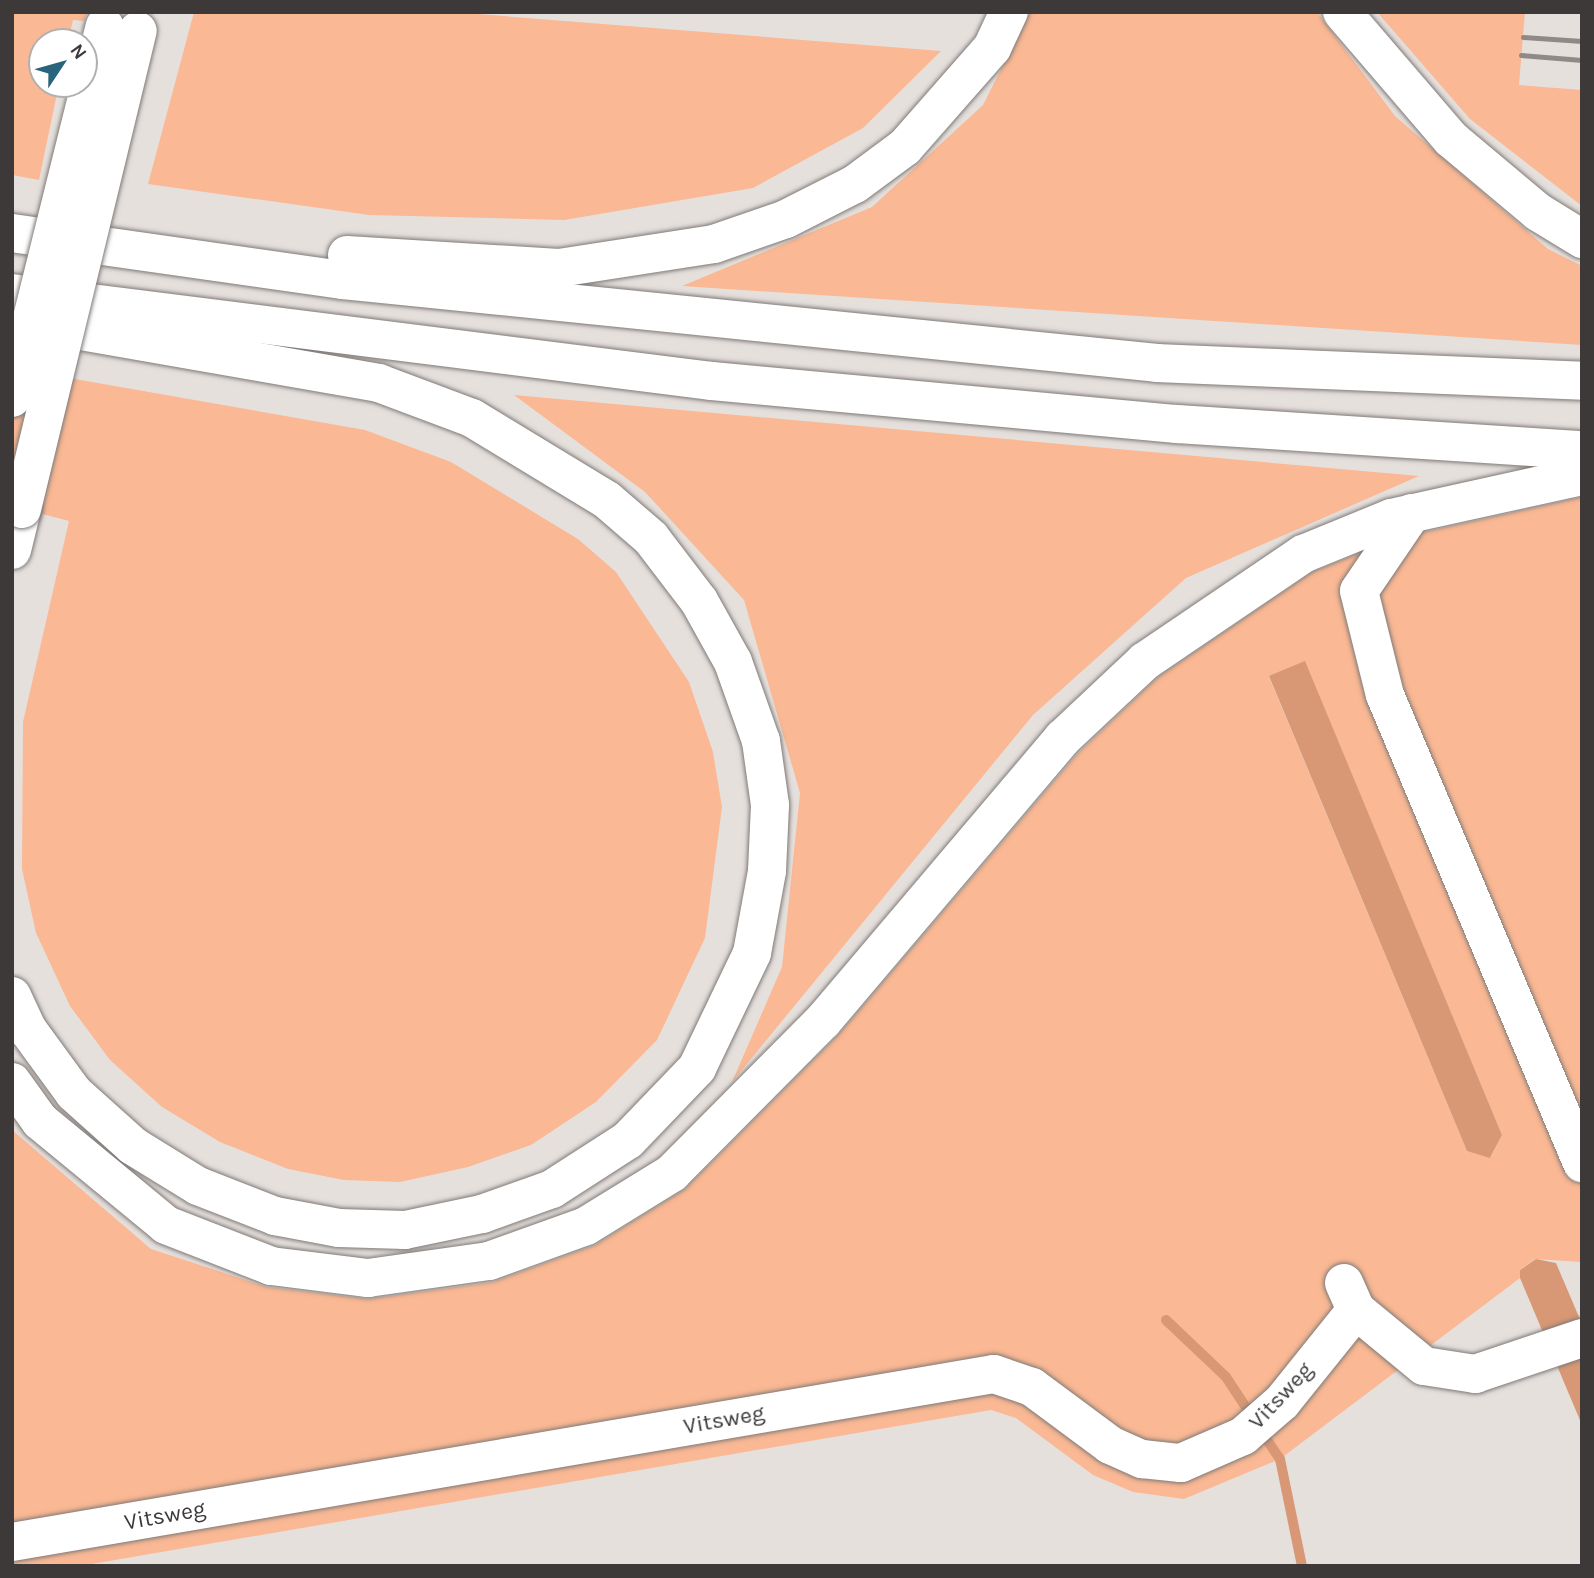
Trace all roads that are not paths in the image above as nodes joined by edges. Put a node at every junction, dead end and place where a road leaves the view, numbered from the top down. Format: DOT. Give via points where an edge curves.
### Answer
graph roads {
  1 [pos="1009,12"];
  2 [pos="1342,12"];
  3 [pos="123,20"];
  4 [pos="12,232"];
  5 [pos="1582,239"];
  6 [pos="12,293"];
  7 [pos="12,319"];
  8 [pos="1582,381"];
  9 [pos="12,398"];
  10 [pos="1582,450"];
  11 [pos="1582,476"];
  12 [pos="1412,513"];
  13 [pos="12,551"];
  14 [pos="12,996"];
  15 [pos="12,1082"];
  16 [pos="1582,1163"];
  17 [pos="1582,1338"];
  18 [pos="12,1542"];
  1 -- 4 [label="main road" via="992,48 905,147 855,184 786,219 714,244 559,268"];
  2 -- 5 [label="main road" via="1451,139 1538,212"];
  3 -- 9 [label="main road, bridge"];
  3 -- 13 [label="main road, bridge"];
  4 -- 8 [label="main road" via="343,280 1157,363"];
  6 -- 10 [label="main road" via="712,381 1177,424"];
  7 -- 14 [label="main road" via="379,383 472,418 607,500 651,538 699,601 733,662 761,741 770,805 767,871 752,953 697,1068 628,1140 552,1189 482,1214 405,1230 339,1228 275,1216 198,1186 133,1146 74,1093 28,1030"];
  11 -- 12 [label="main road"];
  12 -- 15 [label="main road" via="1303,554 1144,661 1063,738 823,1021 672,1173 586,1226 489,1261 368,1278 271,1266 166,1225 40,1121"];
  12 -- 16 [label="main road" via="1359,591 1385,695"];
  17 -- 18 [label="main road, Vitsweg" via="1475,1374 1424,1366 1350,1297 1282,1402 1243,1436 1181,1463 1142,1459 1110,1445 1032,1387 994,1374"];
}
